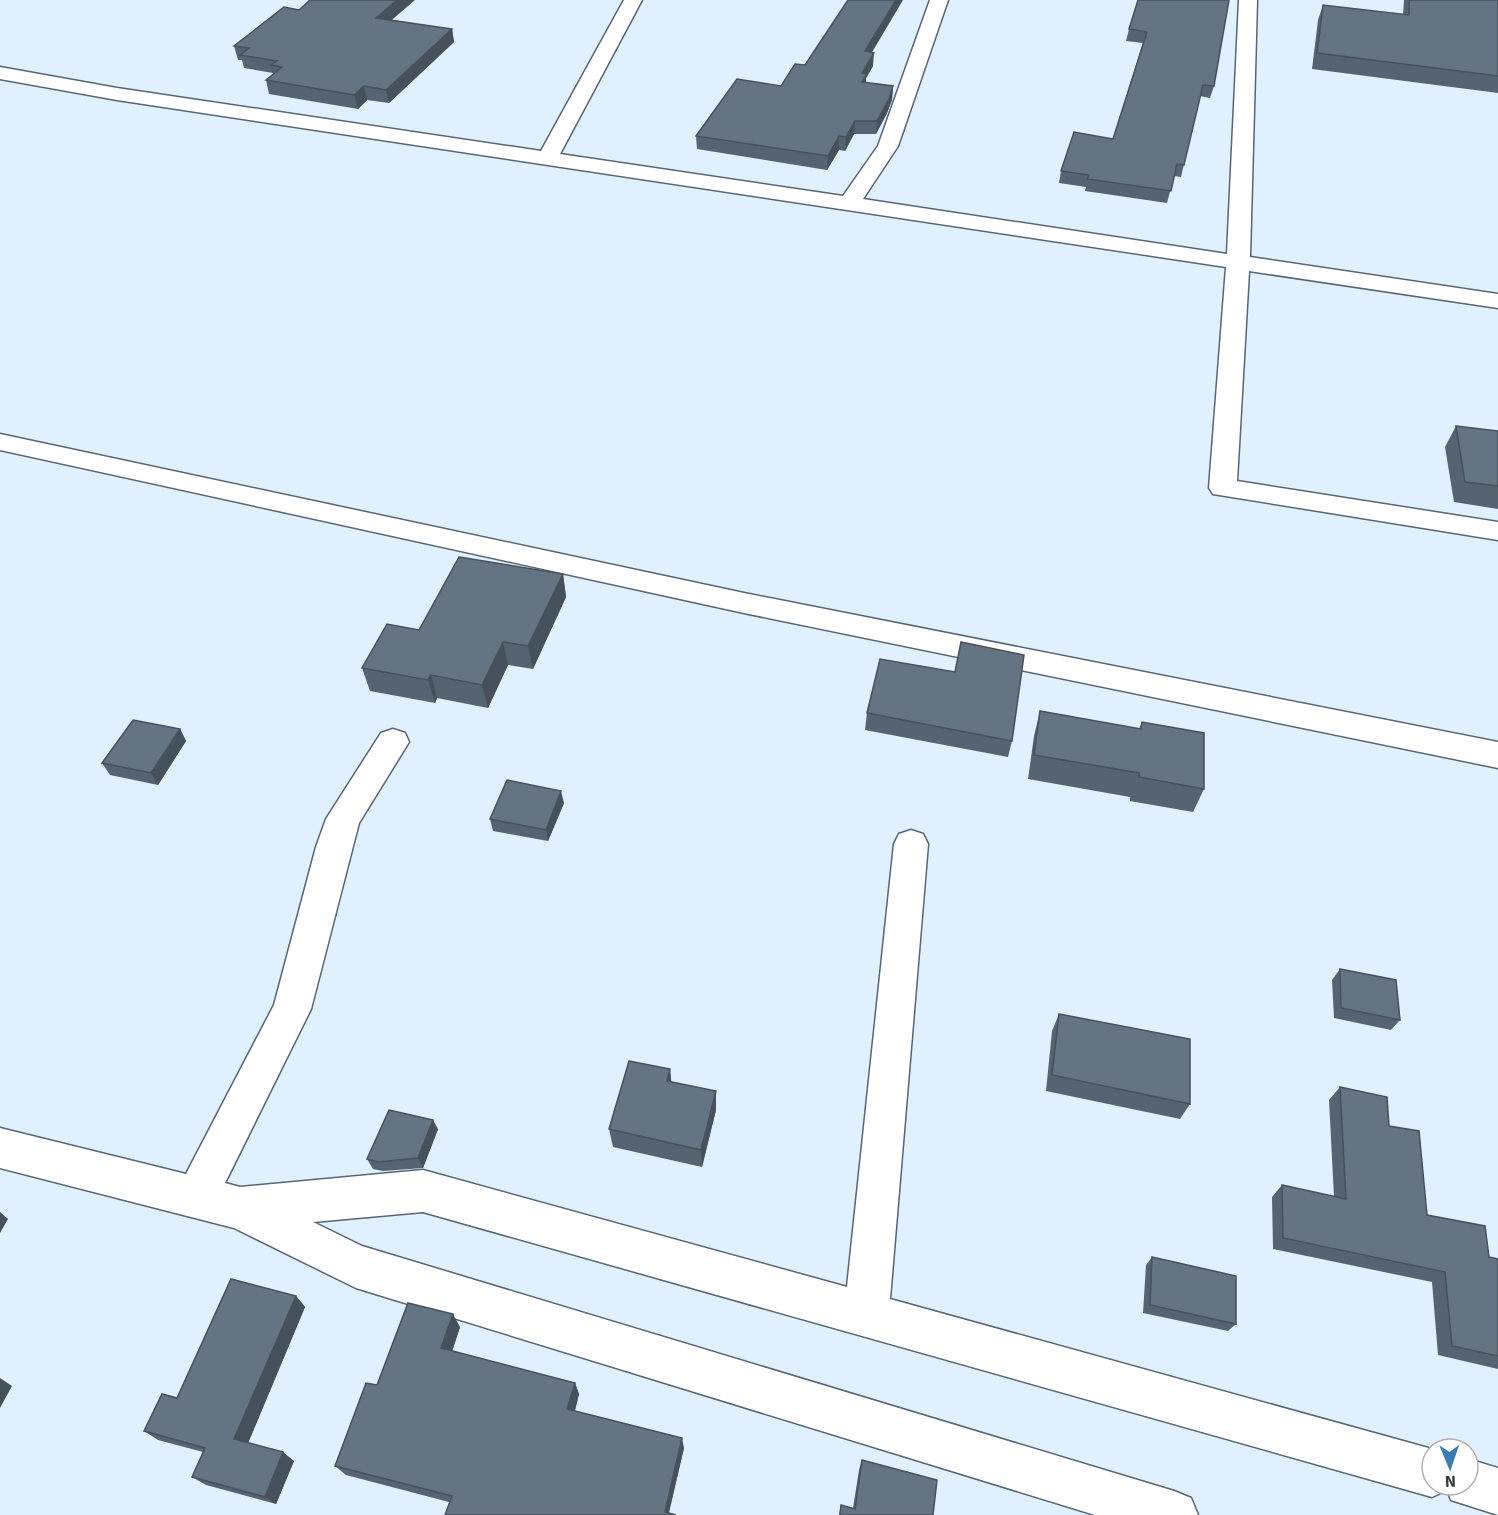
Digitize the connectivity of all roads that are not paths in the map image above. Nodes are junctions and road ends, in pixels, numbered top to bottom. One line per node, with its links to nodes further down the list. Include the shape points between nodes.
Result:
1 (633, 0): 5 (street)
2 (939, 0): 6 (street, via 888,146)
3 (1248, 0): 7 (street)
4 (0, 74): 5 (street)
5 (547, 159): 6 (street)
6 (849, 204): 7 (street)
7 (1238, 262): 8 (street); 10 (street, via 1223,488)
8 (1498, 301)
9 (0, 442): 12 (street, via 744,603)
10 (1498, 531)
11 (393, 742): 15 (street, via 343,819 292,1009)
12 (1498, 754)
13 (911, 843): 17 (street)
14 (0, 1148): 15 (street)
15 (196, 1197): 16 (street)
16 (240, 1208): 17 (street, via 423,1191); 21 (street, via 356,1266)
17 (866, 1315): 18 (street)
18 (1420, 1470)
19 (1480, 1487): 20 (street)
20 (1498, 1492)
21 (1174, 1515)

